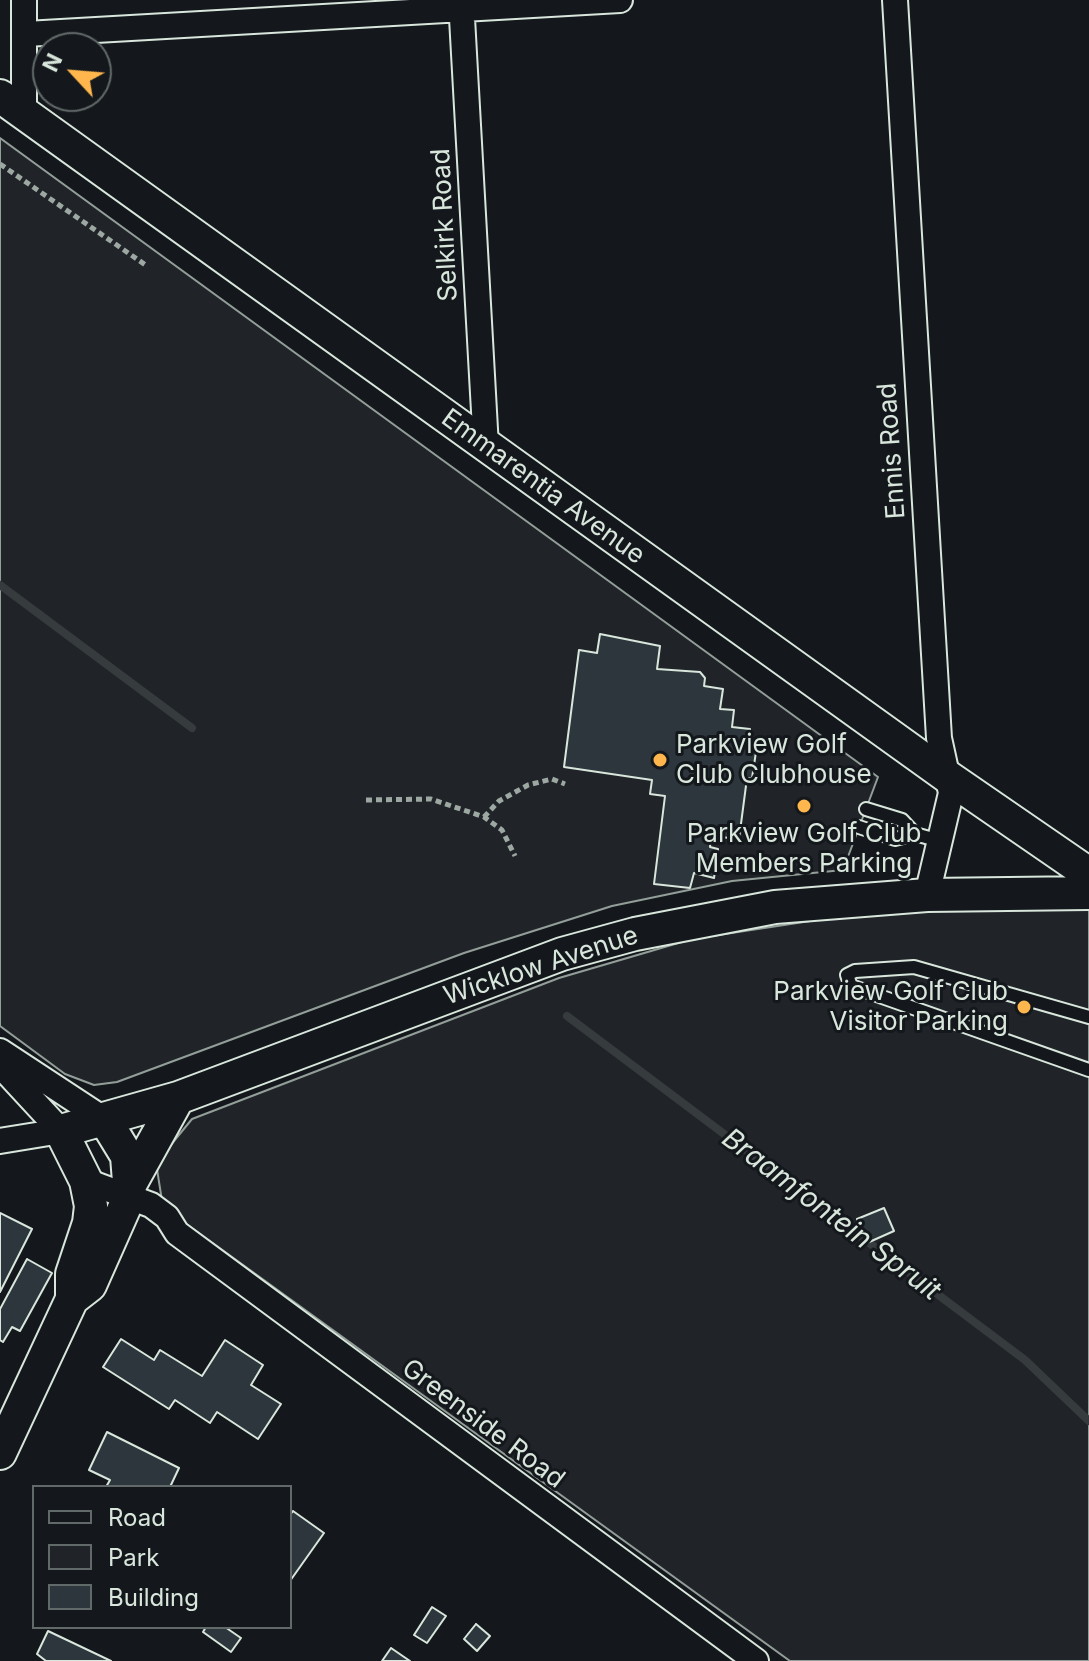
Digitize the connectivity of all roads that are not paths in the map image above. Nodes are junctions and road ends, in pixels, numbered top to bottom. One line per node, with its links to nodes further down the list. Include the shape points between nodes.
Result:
1 (24, 0): 5 (street)
2 (620, 0): 4 (street)
3 (895, 0): 8 (street, Ennis Road, via 939,738)
4 (461, 4): 5 (street); 7 (street, Selkirk Road)
5 (26, 34): 6 (street)
6 (12, 105): 7 (street, Emmarentia Avenue)
7 (486, 447): 8 (street, Emmarentia Avenue)
8 (948, 777): 12 (street, Ennis Road, via 951,793); 13 (street, Emmarentia Avenue)
9 (866, 809): 11 (lane, via 902,820)
10 (859, 827): 11 (lane, via 895,839)
11 (915, 834): 12 (lane)
12 (940, 841): 15 (street, Ennis Road)
13 (1089, 874)
14 (1089, 893): 15 (street, Wicklow Avenue)
15 (927, 895): 20 (street, Wicklow Avenue, via 775,907 635,934 562,954)
16 (1089, 1017): 19 (lane, via 914,960 847,975 851,986)
17 (0, 1051): 21 (street)
18 (0, 1065): 22 (street)
19 (1089, 1070)
20 (178, 1098): 21 (street, Wicklow Avenue); 25 (street)
21 (105, 1120): 22 (street, Wicklow Avenue); 25 (street, via 124,1145)
22 (61, 1131): 23 (street); 24 (street)
23 (0, 1141)
24 (88, 1188): 25 (street, Greenside Road); 26 (street, via 91,1215 72,1274)
25 (129, 1195): 26 (street, via 90,1285); 28 (street, Greenside Road, via 167,1217 177,1233)
26 (72, 1299): 27 (street)
27 (0, 1453)
28 (756, 1661)

